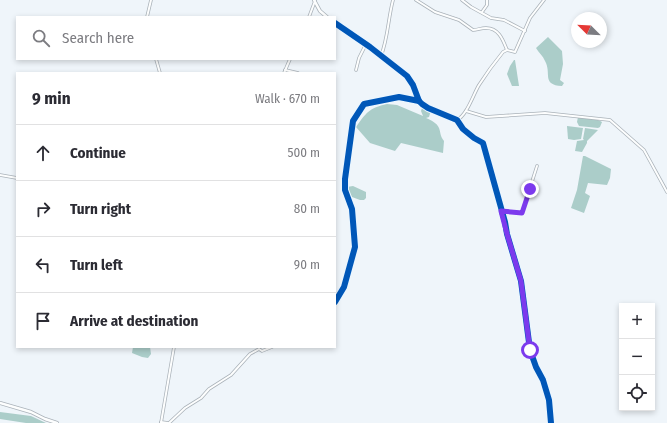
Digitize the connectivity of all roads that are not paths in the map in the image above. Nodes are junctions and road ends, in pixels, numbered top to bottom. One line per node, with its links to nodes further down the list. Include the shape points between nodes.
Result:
1 (151, 0): 9 (street)
2 (393, 0): 16 (street, via 387,38)
3 (416, 0): 15 (street, via 435,12 459,20 473,30 484,28 496,31)
4 (462, 0): 8 (street)
5 (487, 0): 8 (street, via 487,6)
6 (544, 0): 13 (street, via 532,13)
7 (314, 1): 10 (street); 11 (street)
8 (482, 12): 13 (street)
9 (147, 16)
10 (309, 16)
11 (327, 16)
12 (336, 23): 14 (street)
13 (525, 31): 15 (street, via 515,52)
14 (366, 44): 16 (street); 19 (street)
15 (507, 50): 23 (street, via 487,73)
16 (381, 56): 22 (street, via 407,76)
17 (156, 60): 20 (street)
18 (290, 60): 21 (street)
19 (356, 70)
20 (160, 72)
21 (285, 72)
22 (419, 101): 24 (street, via 428,108); 30 (street, via 399,97 364,104 352,121 345,190 352,209 354,247 344,287)
23 (466, 111): 24 (street); 28 (street, via 486,117 545,113 610,120 644,150)
24 (457, 120): 29 (street, via 463,129 483,143)
25 (537, 166): 29 (street, via 522,213)
26 (0, 175): 27 (street)
27 (16, 178)
28 (667, 192)
29 (501, 211): 37 (street, via 521,281 530,350 548,400)
30 (336, 300)
31 (174, 348): 35 (street)
32 (270, 348): 36 (street, via 262,351 259,349 250,354 231,375 209,389)
33 (0, 403): 34 (street)
34 (57, 423)
35 (161, 423): 36 (street)
36 (169, 423)
37 (551, 423)

